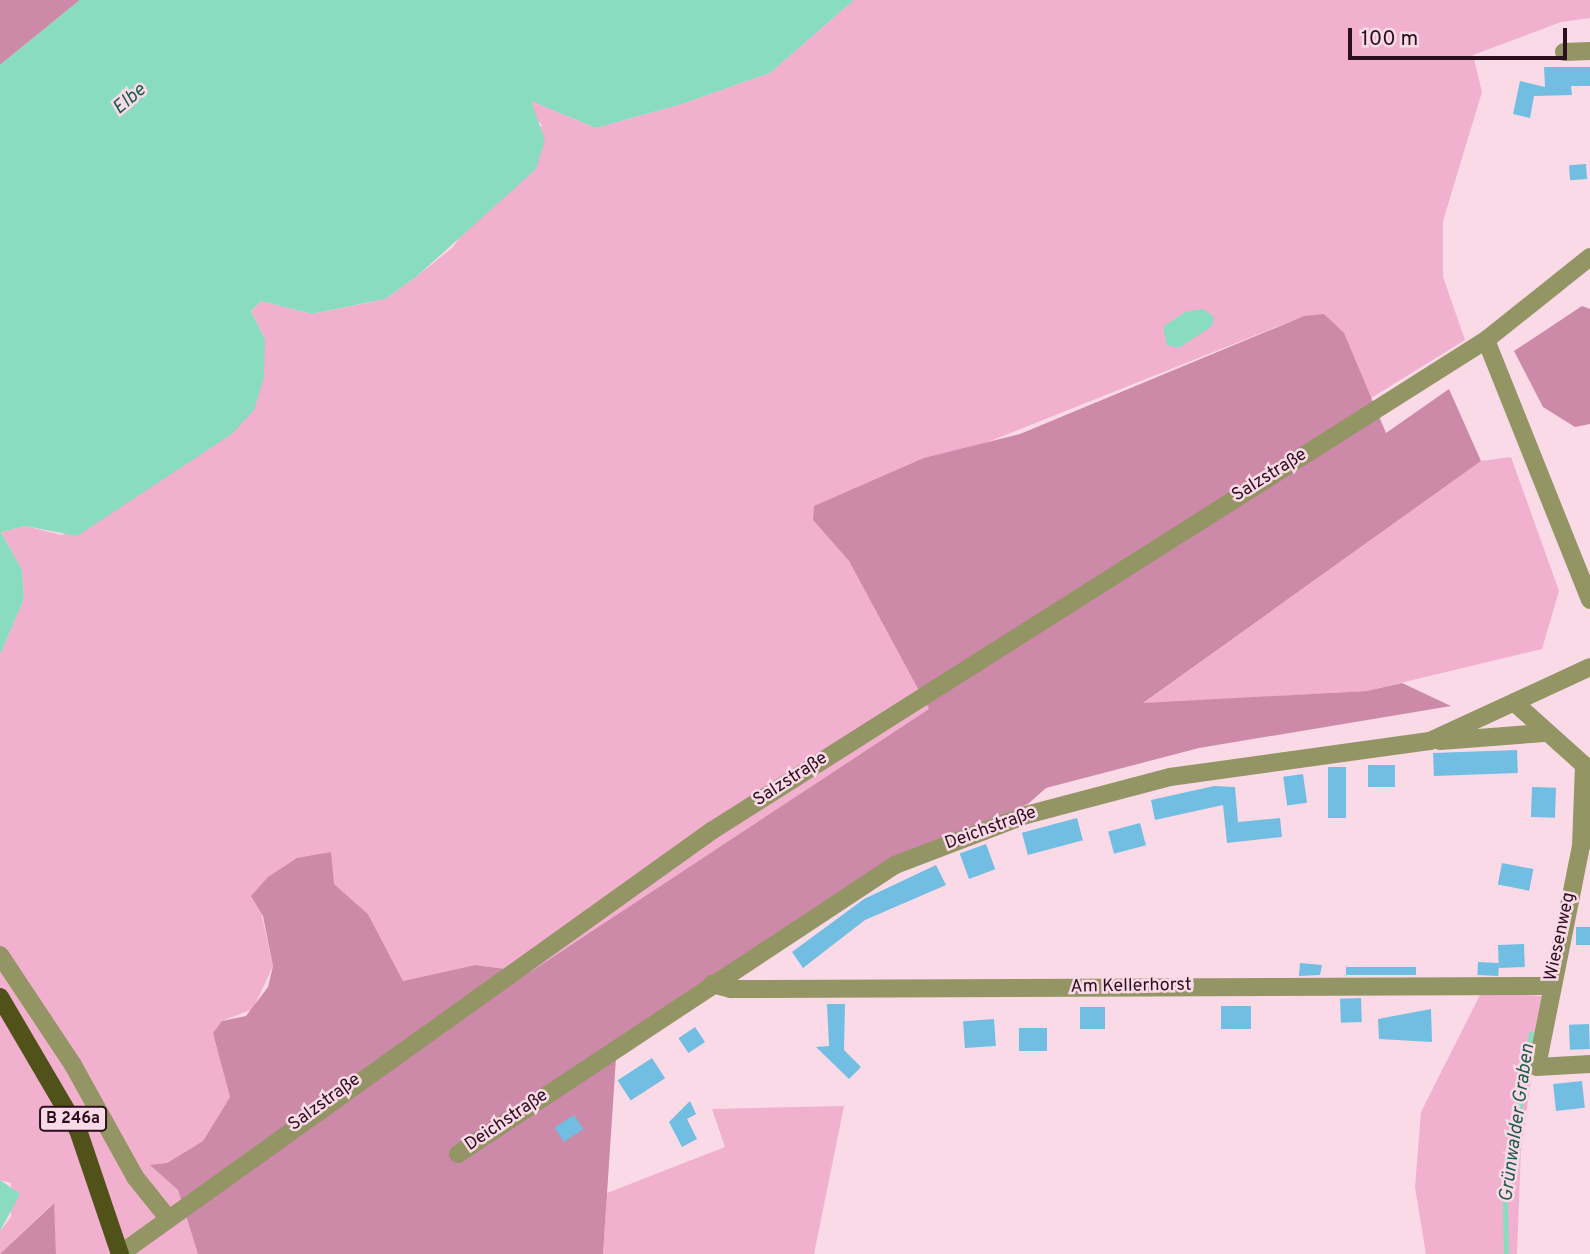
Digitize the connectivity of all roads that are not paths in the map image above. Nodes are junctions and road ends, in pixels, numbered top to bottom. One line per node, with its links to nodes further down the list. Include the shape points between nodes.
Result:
1 (1590, 51): 2 (street)
2 (1564, 52)
3 (1590, 257): 4 (street, Salzstraße)
4 (1486, 340): 5 (street); 17 (street, Salzstraße, via 713,830)
5 (1590, 600)
6 (1590, 667): 7 (street, Deichstraße)
7 (1516, 704): 8 (street, Wiesenweg); 9 (street, Deichstraße)
8 (1544, 733): 9 (street); 10 (street, Wiesenweg, via 1576,752 1587,777)
9 (1430, 741): 12 (street, Deichstraße, via 1170,777 1026,816 856,885)
10 (1581, 887): 13 (street, Wiesenweg)
11 (0, 955): 17 (street, via 73,1065 135,1177)
12 (712, 984): 13 (street, Am Kellerhorst); 16 (street, Deichstraße)
13 (1550, 986): 15 (street, Wiesenweg, via 1537,1067)
14 (0, 997): 18 (main road, B 246a, bridge, via 78,1130)
15 (1590, 1064)
16 (458, 1154)
17 (168, 1218): 18 (street, Salzstraße)
18 (120, 1254)

